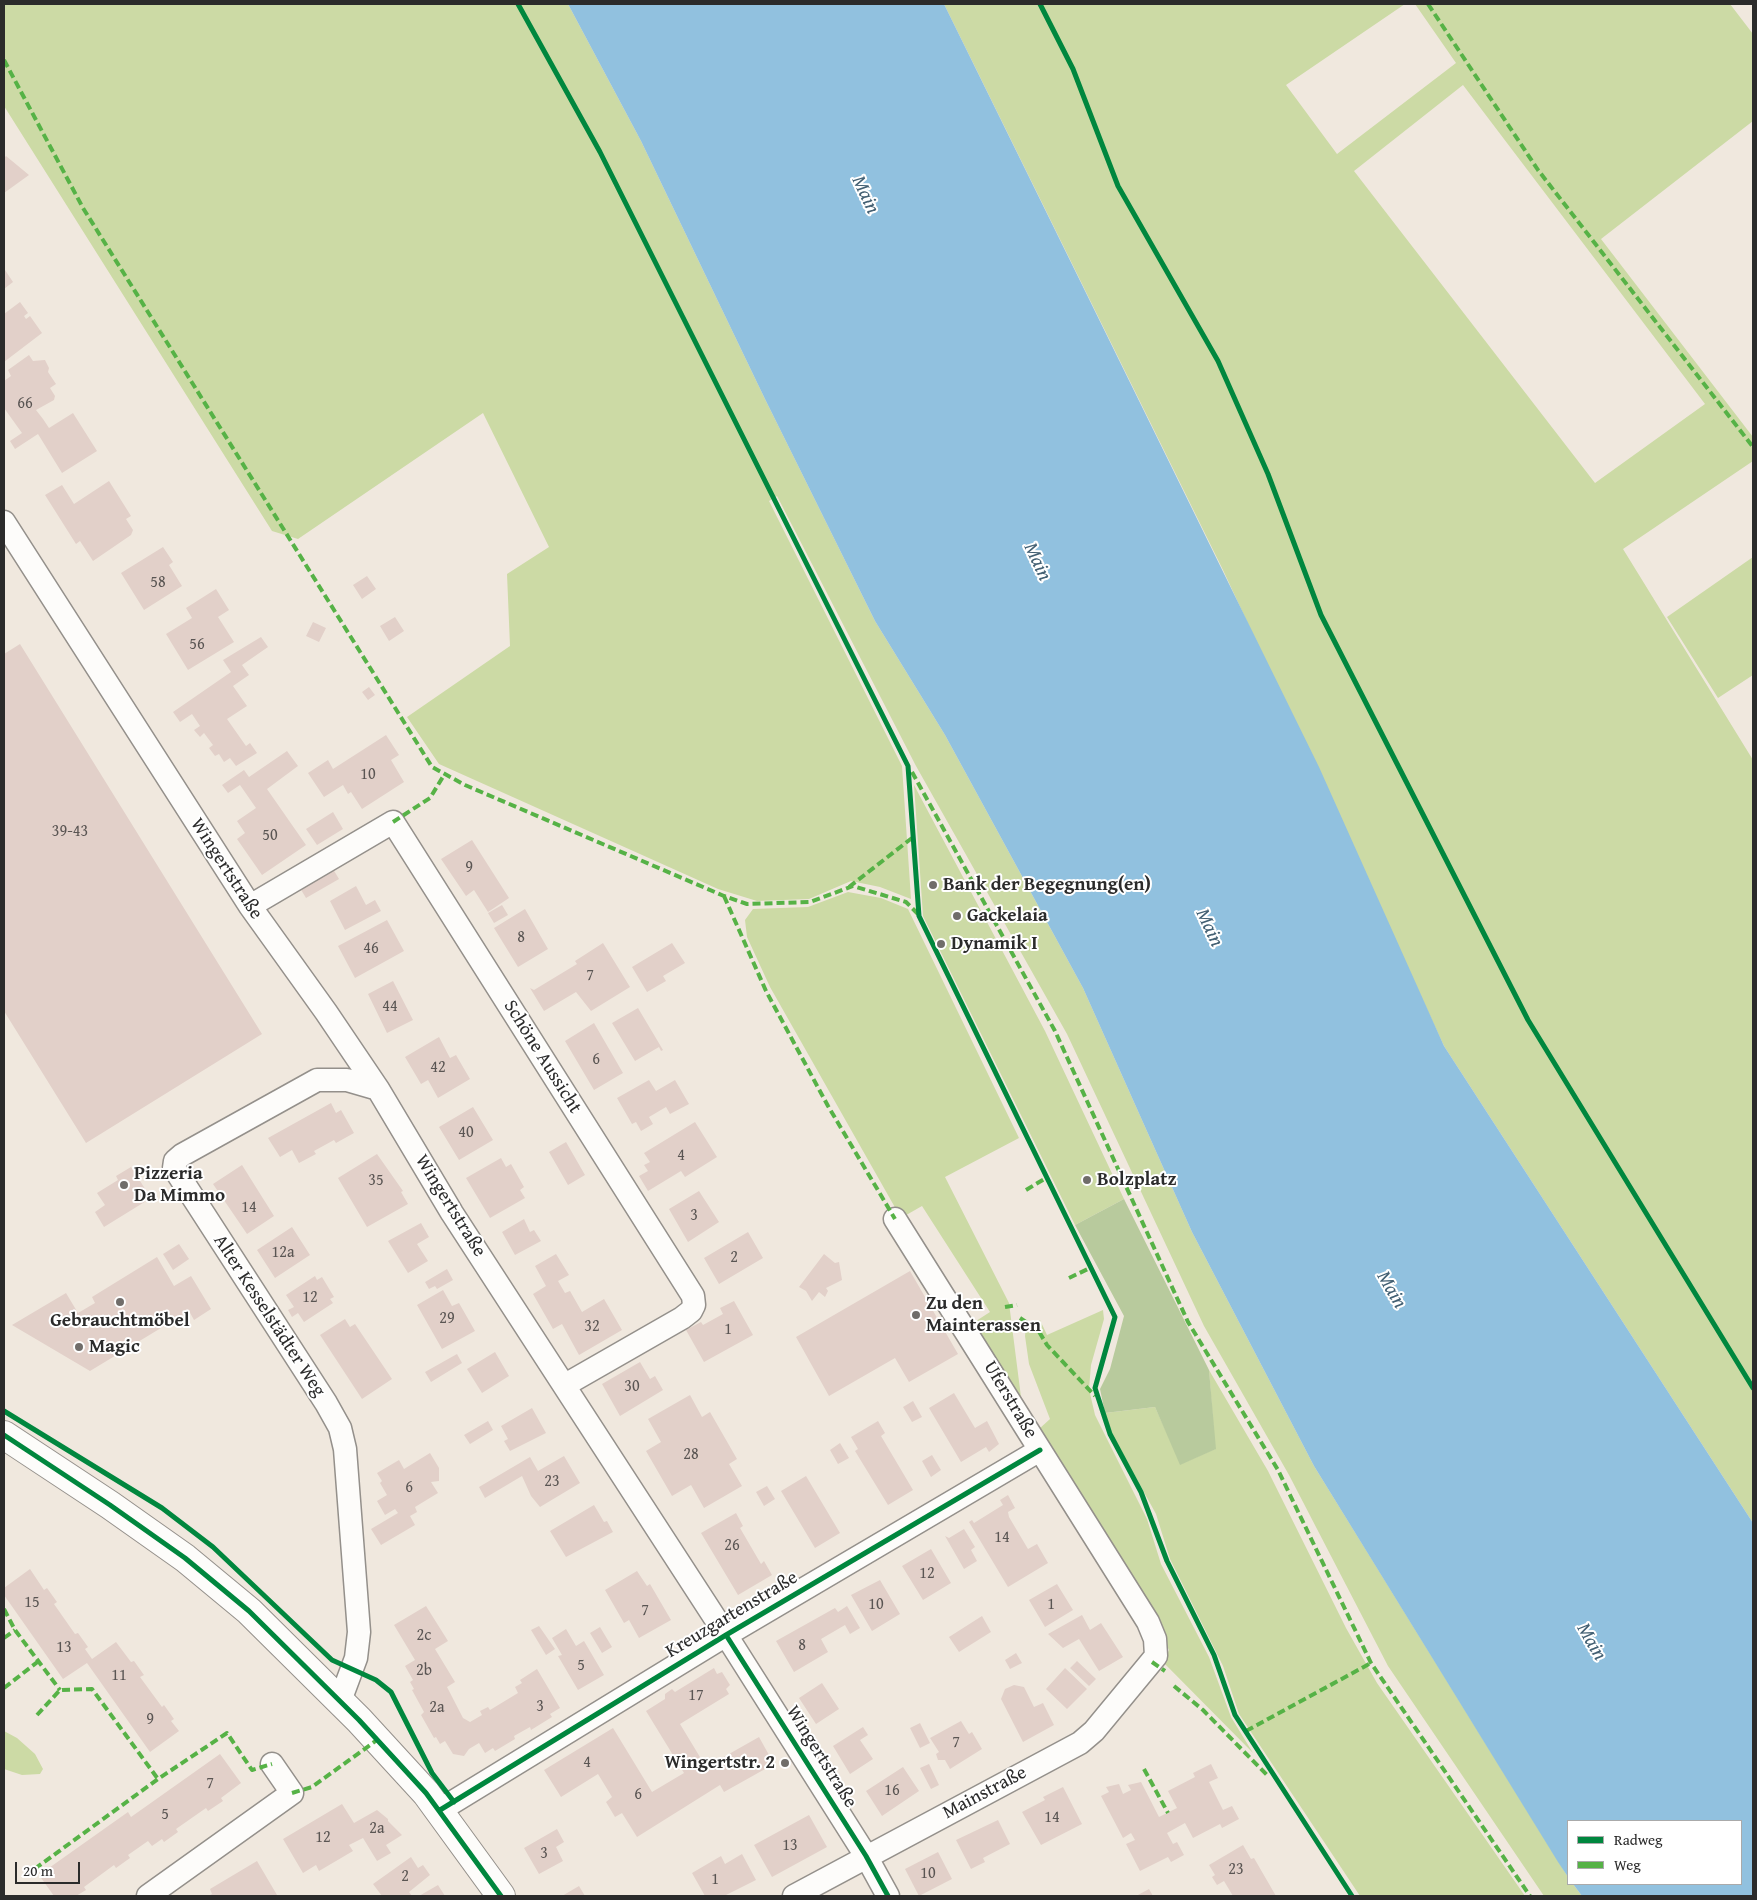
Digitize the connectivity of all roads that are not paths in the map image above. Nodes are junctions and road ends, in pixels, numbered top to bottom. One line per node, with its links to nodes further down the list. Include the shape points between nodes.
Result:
1 (4, 522): 2 (street, Wingertstraße)
2 (250, 906): 3 (street, Wingertstraße); 5 (street, Schöne Aussicht, via 393,822 693,1296 691,1311 682,1318)
3 (378, 1090): 5 (street, Wingertstraße, via 452,1213); 10 (street, Alter Kesselstädter Weg, via 348,1080 317,1080 182,1155 175,1161 174,1168 340,1428 345,1449 359,1632 356,1658)
4 (895, 1219): 7 (street, Uferstraße)
5 (565, 1385): 8 (street, Wingertstraße)
6 (4, 1435): 10 (main road, via 185,1558 248,1611)
7 (1040, 1450): 8 (street, Kreuzgartenstraße); 9 (street, Uferstraße, via 1148,1622 1157,1650)
8 (726, 1636): 12 (street, Kreuzgartenstraße); 13 (street, Wingertstraße)
9 (1152, 1662): 13 (street, Mainstraße, via 1080,1743)
10 (340, 1701): 12 (main road)
11 (272, 1764): 14 (street, via 292,1793)
12 (440, 1810): 15 (main road)
13 (866, 1856): 16 (street, Mainstraße); 17 (street, Wingertstraße)
14 (148, 1896)
15 (501, 1896)
16 (794, 1896)
17 (888, 1896)

